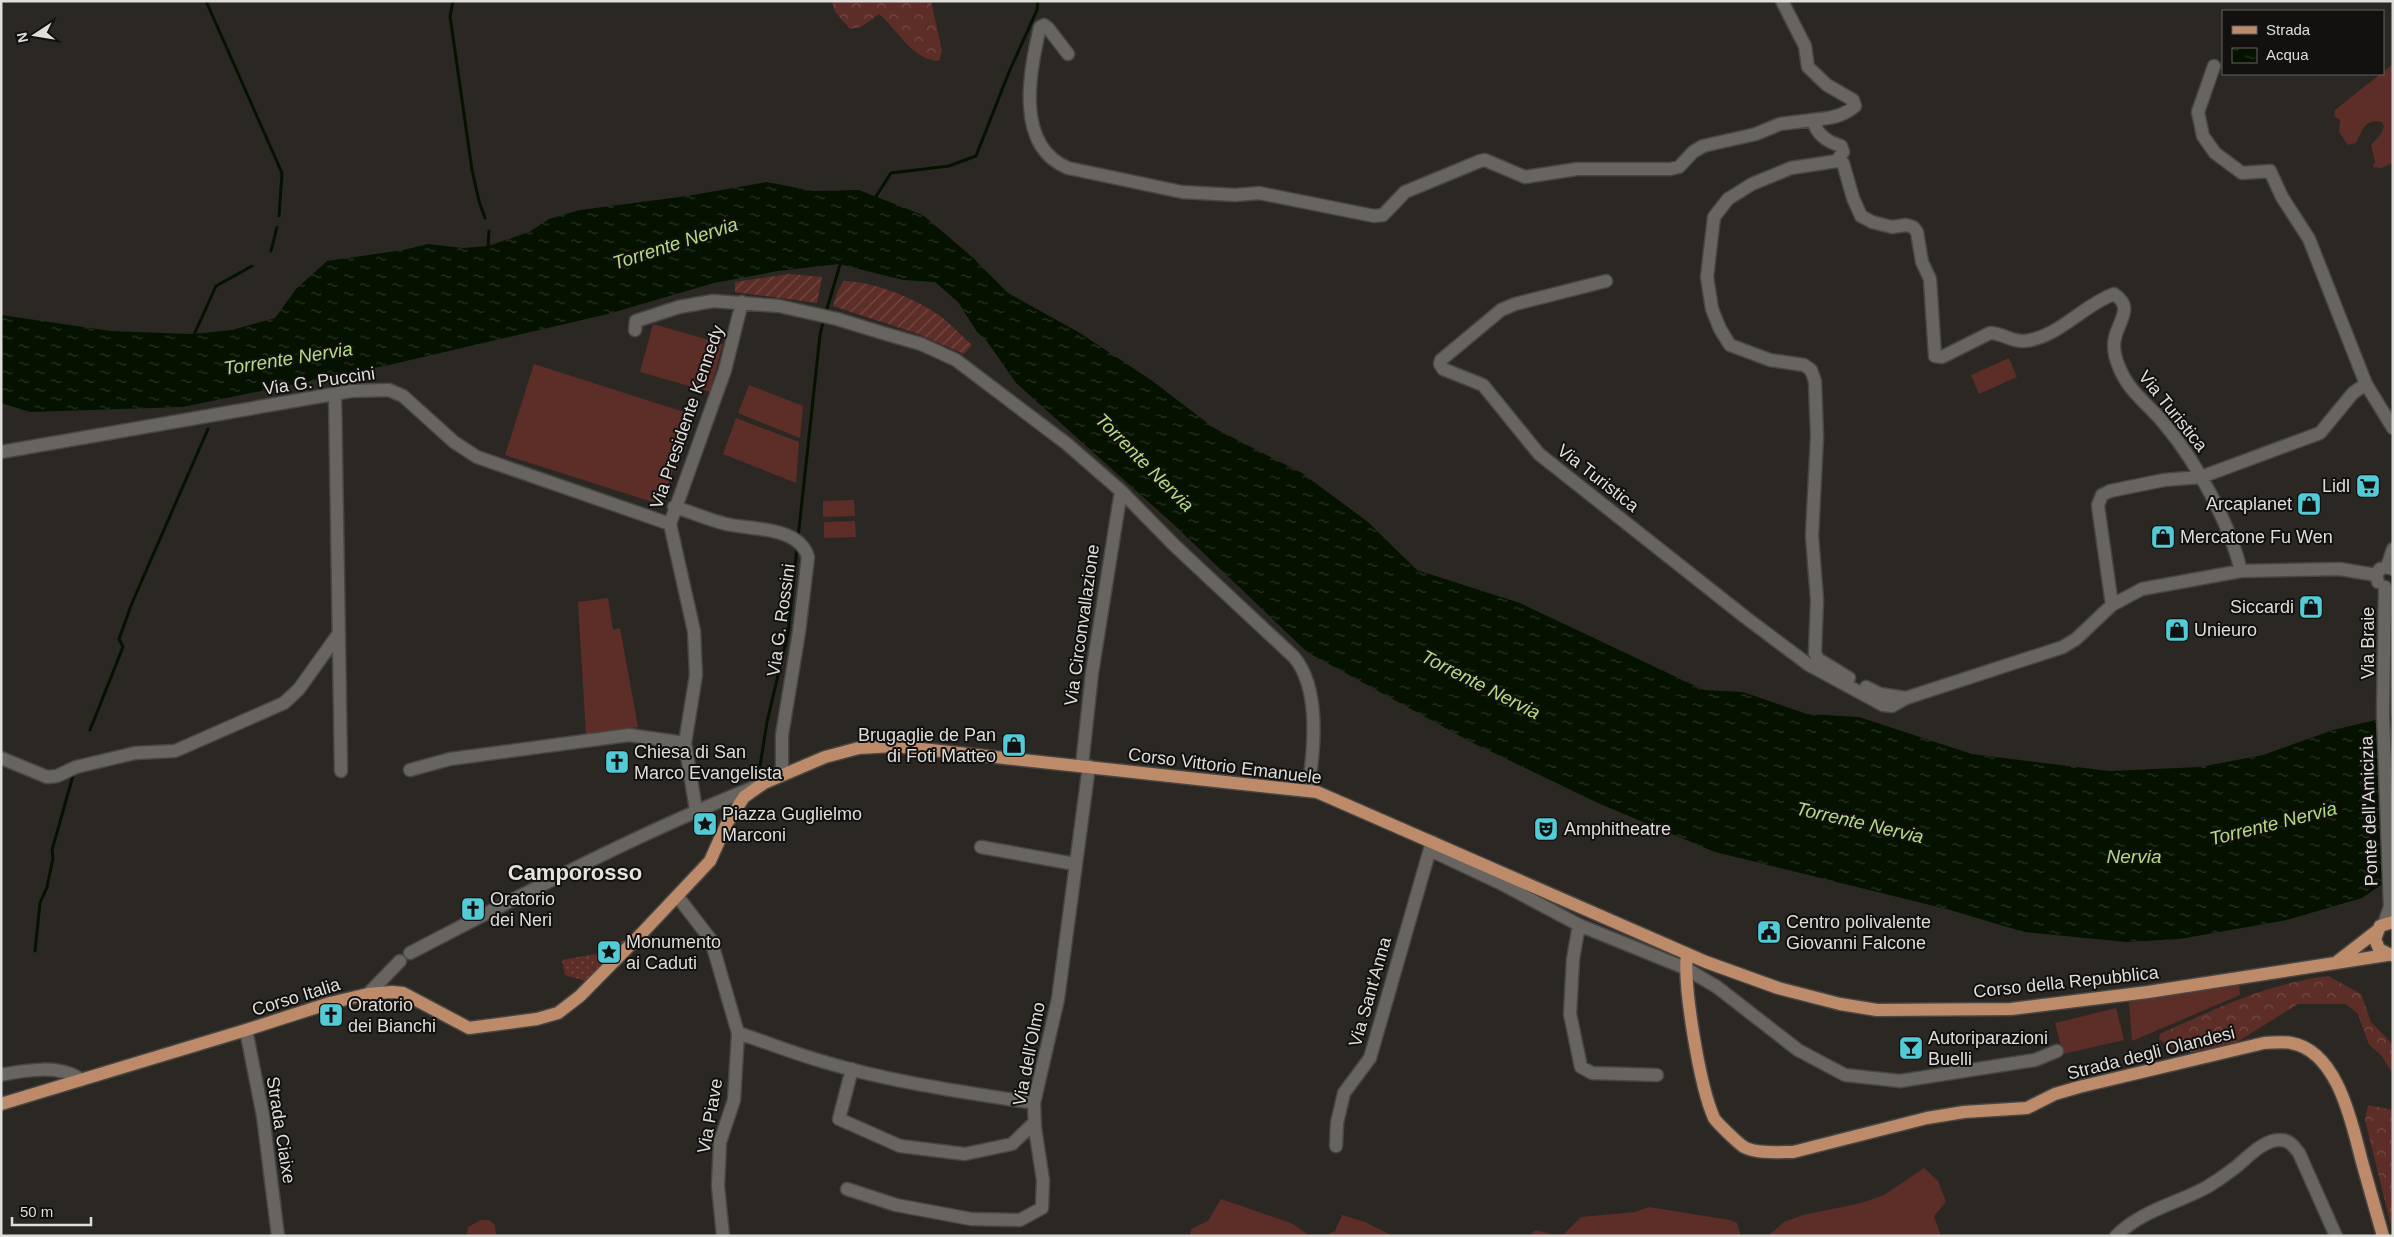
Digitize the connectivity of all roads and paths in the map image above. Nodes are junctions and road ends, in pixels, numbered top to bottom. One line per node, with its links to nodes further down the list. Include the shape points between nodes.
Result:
1 (1782, 1): 4 (street, via 1805,46 1808,67 1827,85 1853,100 1856,106 1834,118)
2 (1068, 54): 4 (street, via 1048,28 1040,27 1030,115 1040,145 1057,164 1182,192 1259,193 1374,216 1383,215 1405,192 1480,161 1485,160 1525,177 1577,169 1670,169 1679,167 1692,152 1703,146 1756,134 1780,124)
3 (2214, 66): 10 (street, via 2198,112 2202,136 2215,153 2242,173 2270,171 2282,197 2309,239)
4 (1820, 119): 25 (street, Via Turistica, via 1815,126 1818,133 1841,146 1843,152 1838,161 1791,168 1752,184 1728,199 1714,217 1707,276 1712,309 1730,345 1770,360 1804,365 1811,370 1815,381 1817,437 1812,536 1817,600 1815,653 1818,659 1880,694)
5 (1843, 163): 15 (street, Via Turistica, via 1861,216 1892,227 1913,226 1917,232 1922,262 1930,279 1935,356 1942,357 1990,333 2012,340 2035,339 2114,294 2125,305 2114,344 2123,378 2181,444)
6 (1606, 281): 25 (street, Via Turistica, via 1501,310 1440,364 1443,369 1482,385 1538,454 1809,664 1883,704 1892,706)
7 (742, 302): 8 (street, via 713,301 679,307 636,321); 16 (street, via 779,306 837,319 921,344 956,360 1067,444); 17 (street, Via Presidente Kennedy, via 725,370)
8 (635, 330)
9 (403, 383): 11 (street)
10 (2366, 384): 13 (street); 15 (street, via 2353,393 2320,433)
11 (389, 390): 12 (street, Via G. Puccini); 18 (street, Via G. Puccini, via 403,396 454,442 477,457)
12 (335, 394): 14 (street, Via G. Puccini); 24 (street)
13 (2393, 428)
14 (1, 452)
15 (2201, 477): 21 (street, Via Turistica, via 2229,536); 23 (street, via 2164,480 2102,495 2098,505)
16 (1120, 491): 29 (street, Via Circonvallazione, via 1092,673); 34 (street, via 1302,666 1312,710)
17 (674, 508): 18 (street, Via Presidente Kennedy); 32 (street, Via G. Rossini, via 726,524 768,530 792,538 805,549 808,557 799,632 782,735)
18 (670, 524): 27 (street, Via Presidente Kennedy, via 694,631 696,675)
19 (2393, 549): 20 (street)
20 (2385, 570): 21 (street, Via Turistica); 22 (street, via 2379,584)
21 (2241, 571): 23 (street, Via Turistica, via 2142,589)
22 (2389, 586): 26 (street, Via Braie)
23 (2112, 605): 25 (street, Via Turistica, via 2063,647)
24 (338, 632): 28 (street, via 299,689 284,703 175,751 135,753 76,767 47,778); 31 (street)
25 (1906, 698)
26 (2386, 714): 37 (street, Ponte dell'Amicizia); 45 (street, Ponte dell'Amicizia, via 2390,907)
27 (685, 743): 30 (street, via 629,735 450,759); 36 (street, Via Presidente Kennedy)
28 (1, 758)
29 (1086, 766): 32 (main road, Corso Vittorio Emanuele, via 877,746 833,754); 34 (main road, Corso Vittorio Emanuele); 40 (street, Via dell'Olmo)
30 (410, 770)
31 (341, 771)
32 (782, 774): 33 (main road, Corso Vittorio Emanuele)
33 (764, 783): 35 (main road, Corso Italia)
34 (1308, 791): 38 (main road, Corso Vittorio Emanuele, via 1317,792)
35 (741, 795): 36 (street); 43 (main road, Corso Italia, via 710,861)
36 (696, 810): 46 (street)
37 (2393, 834)
38 (1431, 846): 41 (main road, Corso Vittorio Emanuele); 42 (street); 63 (street, Via Sant'Anna, via 1370,1058 1344,1093)
39 (981, 847): 40 (street)
40 (1075, 864): 60 (street, Via dell'Olmo, via 1058,999)
41 (1508, 876): 42 (street); 47 (main road, Corso Vittorio Emanuele)
42 (1493, 880): 44 (street)
43 (678, 896): 52 (main road, Corso Italia, via 580,996 558,1013 469,1028 403,994); 54 (street, Via Piave, via 711,940)
44 (1579, 925): 51 (street); 58 (street, via 1573,958 1570,1014 1581,1067 1592,1073)
45 (2385, 925): 48 (main road, via 2376,944); 50 (main road, Corso della Repubblica)
46 (410, 953)
47 (1687, 954): 50 (main road, Corso della Repubblica, via 1778,988 1840,1004 1877,1010 1916,1011 2011,1009 2148,992); 51 (main road, Strada degli Olandesi)
48 (2390, 955): 50 (main road, Corso della Repubblica)
49 (400, 961): 52 (street)
50 (2336, 962)
51 (1685, 968): 55 (street, via 1717,987 1798,1050 1845,1075 1900,1081 2035,1060); 69 (main road, Strada degli Olandesi, via 1702,1078 1715,1119 1744,1147 1771,1152 1793,1152 1927,1118 2027,1108 2079,1087 2264,1043 2291,1043 2305,1048 2321,1061 2346,1103)
52 (368, 994): 53 (main road, Corso Italia)
53 (246, 1030): 59 (main road, Corso Italia); 65 (street, Strada Ciaixe, via 263,1116)
54 (738, 1033): 56 (street); 66 (street, Via Piave, via 734,1100 720,1142 718,1186)
55 (2057, 1051)
56 (852, 1069): 60 (street, via 920,1085); 62 (street, via 839,1119 900,1146 965,1154 1012,1144)
57 (1, 1075): 59 (street, via 63,1071)
58 (1657, 1075)
59 (81, 1080): 61 (main road, Corso Italia)
60 (1034, 1103): 62 (street, Via dell'Olmo)
61 (1, 1104)
62 (1035, 1122): 64 (street, Via dell'Olmo, via 1043,1180 1042,1208 1020,1220 971,1219 896,1205)
63 (1336, 1146)
64 (847, 1189)
65 (278, 1236)
66 (723, 1236)
67 (2116, 1236): 68 (street, via 2128,1224 2150,1211 2208,1187 2268,1143 2281,1140 2290,1142 2299,1153)
68 (2336, 1236)
69 (2384, 1236)

